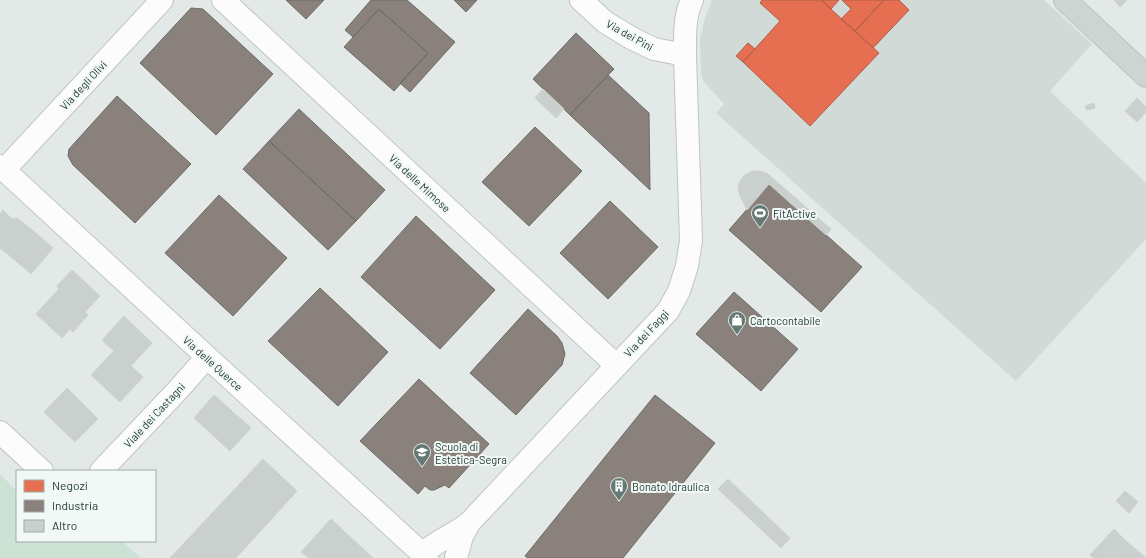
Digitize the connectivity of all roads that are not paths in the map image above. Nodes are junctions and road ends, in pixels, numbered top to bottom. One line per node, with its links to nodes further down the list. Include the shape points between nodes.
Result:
1 (162, 0): 8 (street, Via degli Olivi)
2 (223, 0): 10 (street, Via delle Mimose)
3 (582, 0): 6 (street, Via dei Pini, via 605,22 633,39 654,49)
4 (692, 0): 6 (street, Via dei Faggi, via 686,27)
5 (1065, 0): 7 (main road)
6 (685, 55): 10 (street, Via dei Faggi, via 691,241 687,266 680,291 668,311)
7 (1146, 76)
8 (2, 168): 9 (street, Via delle Querce)
9 (207, 357): 13 (street, Viale dei Castagni); 15 (street, Via delle Querce)
10 (616, 365): 14 (street, Via dei Faggi)
11 (0, 432): 12 (street)
12 (41, 470)
13 (102, 470)
14 (475, 516): 15 (street, Via dei Faggi, via 457,532 431,547); 16 (street, Via dei Faggi, via 465,531)
15 (425, 556)
16 (456, 558)

